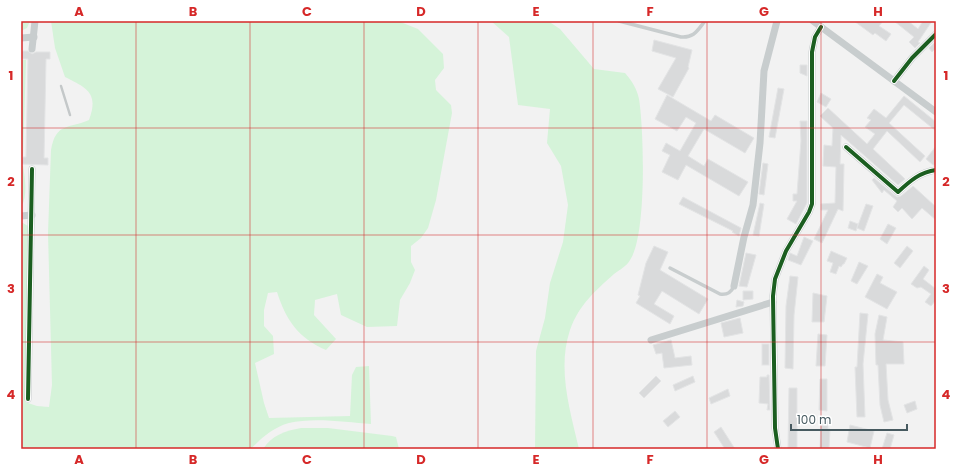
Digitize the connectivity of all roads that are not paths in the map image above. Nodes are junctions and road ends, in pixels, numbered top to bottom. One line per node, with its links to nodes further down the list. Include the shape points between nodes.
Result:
1 (35, 21): 8 (street)
2 (619, 21): 3 (lane, via 689,38)
3 (704, 21)
4 (777, 21): 19 (street, via 764,70 753,205)
5 (813, 21): 6 (street)
6 (821, 27): 11 (street); 20 (street, via 815,37 812,52 812,204 779,267)
7 (936, 34): 11 (street)
8 (34, 37): 9 (street); 10 (street)
9 (21, 38)
10 (32, 49)
11 (894, 81): 12 (street)
12 (936, 112)
13 (846, 148): 15 (street, via 898,192 914,178)
14 (32, 169): 17 (street)
15 (936, 170)
16 (21, 216): 17 (street)
17 (32, 216): 22 (street)
18 (670, 268): 19 (lane, via 720,294 732,292)
19 (734, 286)
20 (773, 302): 21 (street); 23 (street, via 775,440)
21 (651, 340)
22 (28, 399)
23 (778, 449)

